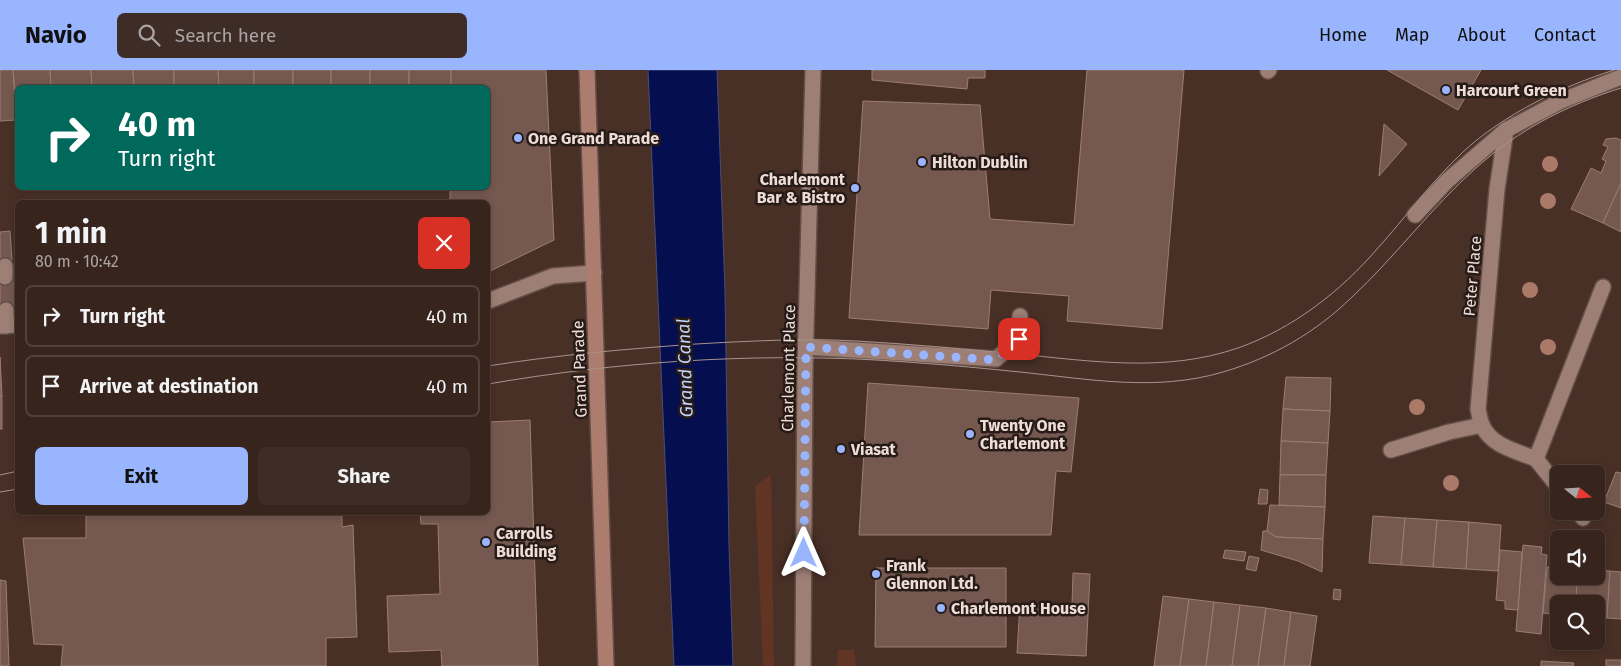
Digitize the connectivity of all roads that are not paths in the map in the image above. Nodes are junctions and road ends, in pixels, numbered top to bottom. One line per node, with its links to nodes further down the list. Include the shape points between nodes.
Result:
1 (587, 70): 6 (main road, Grand Parade)
2 (813, 70): 10 (street, Charlemont Place)
3 (1621, 77): 4 (street, via 1570,96)
4 (1506, 130): 5 (street, via 1447,181); 11 (street, Peter Place, via 1497,189 1478,409)
5 (1415, 215)
6 (594, 273): 8 (street, via 554,276); 15 (main road, Grand Parade)
7 (1604, 286): 13 (street)
8 (490, 300)
9 (1020, 316): 10 (street, via 1019,339 996,360)
10 (806, 347): 16 (street, Charlemont Place)
11 (1482, 425): 12 (street); 13 (street, via 1503,447)
12 (1391, 450)
13 (1536, 458): 14 (street)
14 (1550, 476)
15 (606, 666)
16 (803, 666)

